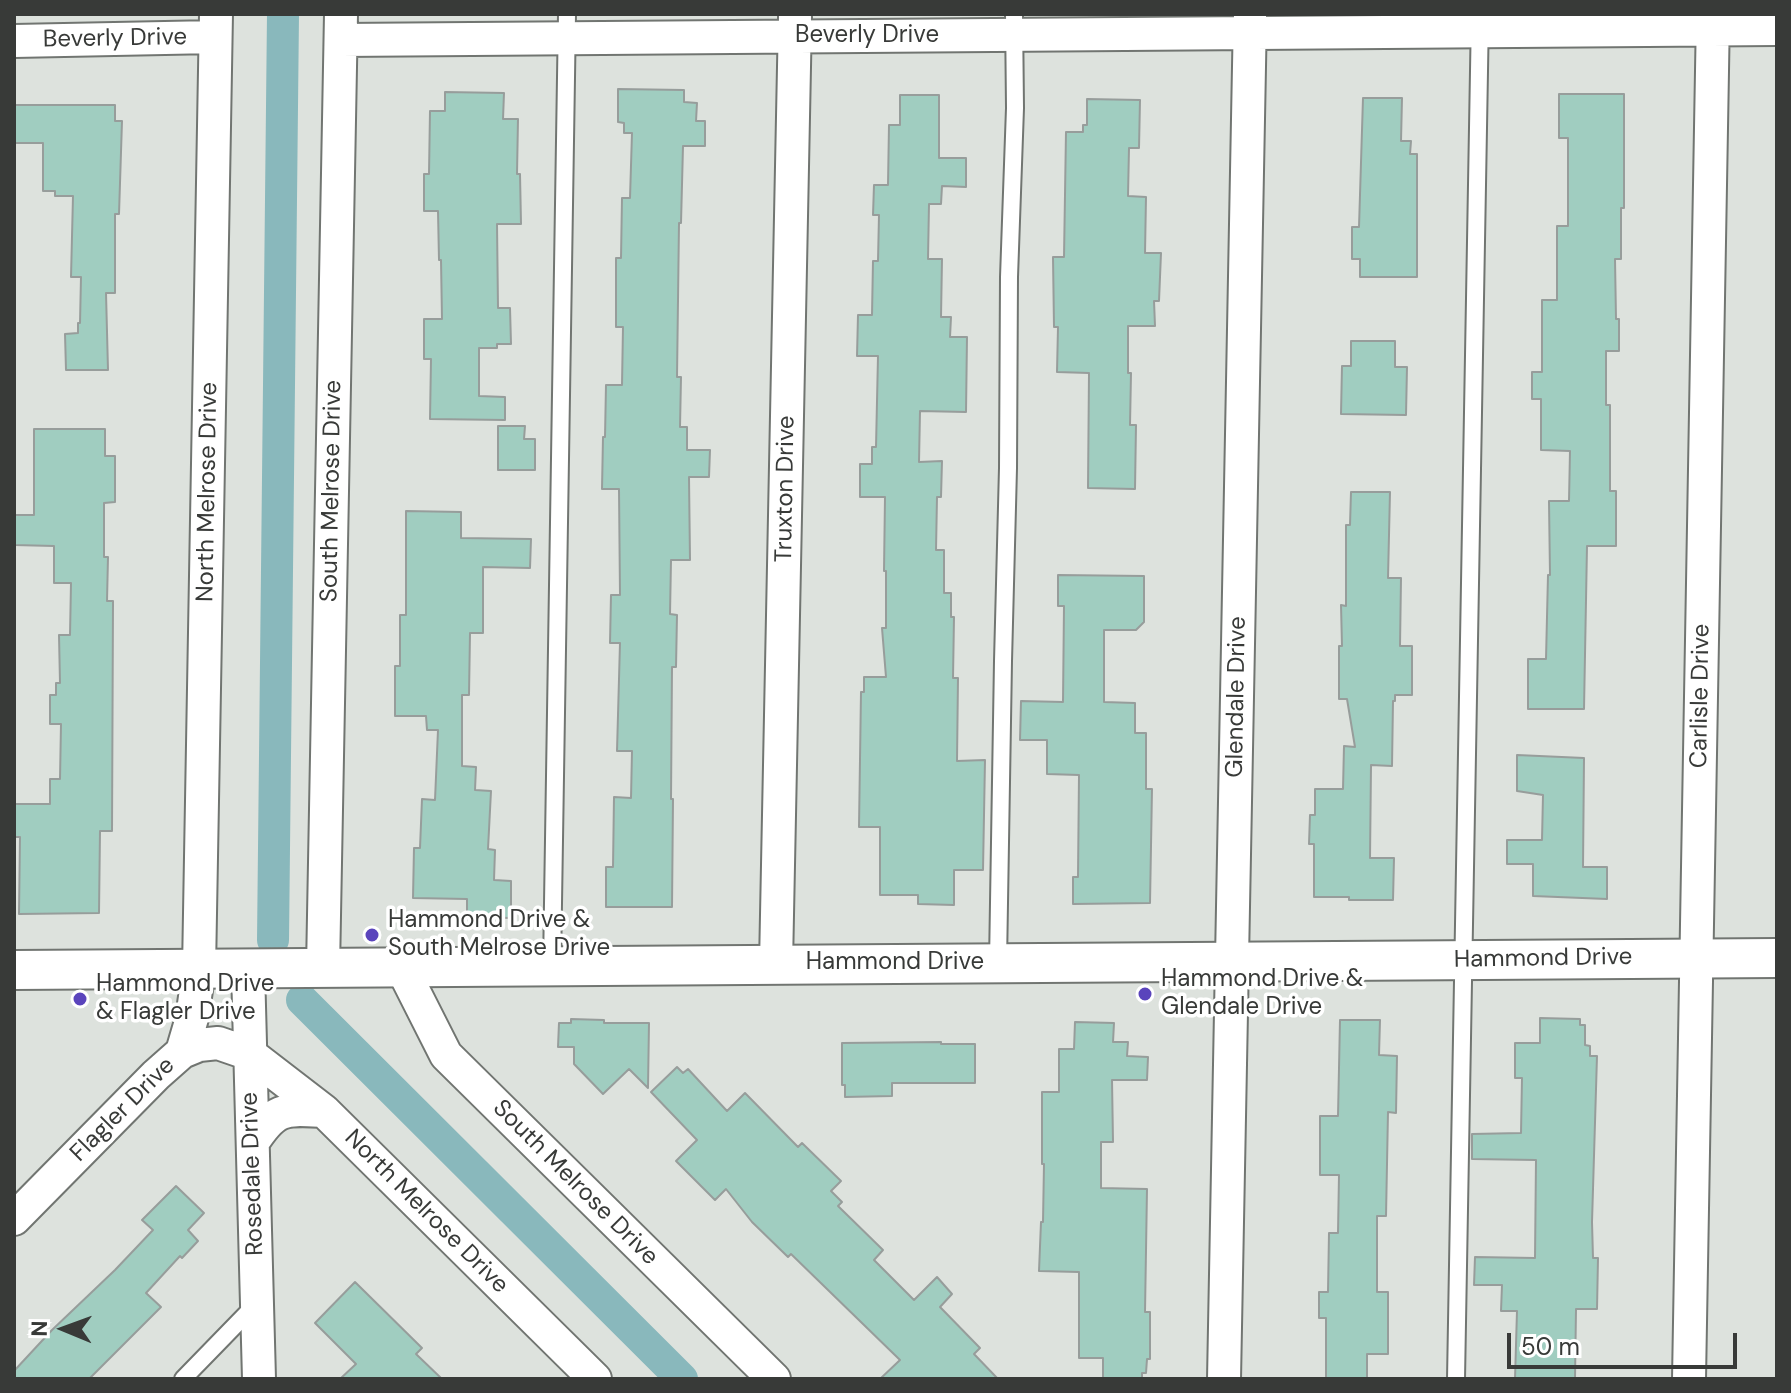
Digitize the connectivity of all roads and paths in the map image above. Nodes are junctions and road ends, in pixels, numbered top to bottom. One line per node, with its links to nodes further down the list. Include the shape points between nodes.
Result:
1 (1713, 22): 3 (street, Beverly Drive); 9 (street, Beverly Drive); 11 (street, Carlisle Drive)
2 (1250, 23): 3 (street, Beverly Drive); 4 (street, Beverly Drive); 14 (street, Glendale Drive)
3 (1480, 23): 13 (lane)
4 (1014, 24): 5 (street, Beverly Drive); 15 (lane)
5 (795, 25): 7 (street, Beverly Drive); 16 (street, Truxton Drive)
6 (216, 26): 10 (street, Beverly Drive); 20 (street, North Melrose Drive)
7 (567, 26): 8 (street, Beverly Drive); 17 (lane)
8 (341, 27): 18 (street, South Melrose Drive)
9 (1777, 29)
10 (14, 41)
11 (1696, 958): 12 (street, Hammond Drive); 13 (street, Hammond Drive); 35 (street, Carlisle Drive)
12 (1777, 958)
13 (1462, 960): 14 (street, Hammond Drive); 34 (lane)
14 (1232, 961): 15 (street, Hammond Drive); 33 (street, Glendale Drive)
15 (998, 963): 16 (street, Hammond Drive)
16 (776, 964): 17 (street, Hammond Drive)
17 (552, 966): 19 (street, Hammond Drive)
18 (323, 968): 19 (street, Hammond Drive); 21 (street, Hammond Drive)
19 (402, 968): 32 (street, South Melrose Drive, via 446,1055)
20 (199, 969): 21 (street, Hammond Drive); 22 (street, Hammond Drive); 23 (street, North Melrose Drive)
21 (248, 969): 24 (street, Rosedale Drive)
22 (14, 970)
23 (182, 1052): 24 (street, Flagler Drive, via 218,1043); 27 (street, Flagler Drive)
24 (250, 1054): 25 (street, North Melrose Drive); 26 (street, Rosedale Drive)
25 (324, 1111): 26 (street, via 278,1113); 31 (street, North Melrose Drive)
26 (253, 1142): 28 (street, Rosedale Drive)
27 (14, 1219)
28 (257, 1303): 29 (street, Rosedale Drive); 30 (lane)
29 (261, 1377)
30 (183, 1379)
31 (595, 1379)
32 (774, 1379)
33 (1224, 1379)
34 (1456, 1379)
35 (1689, 1379)

